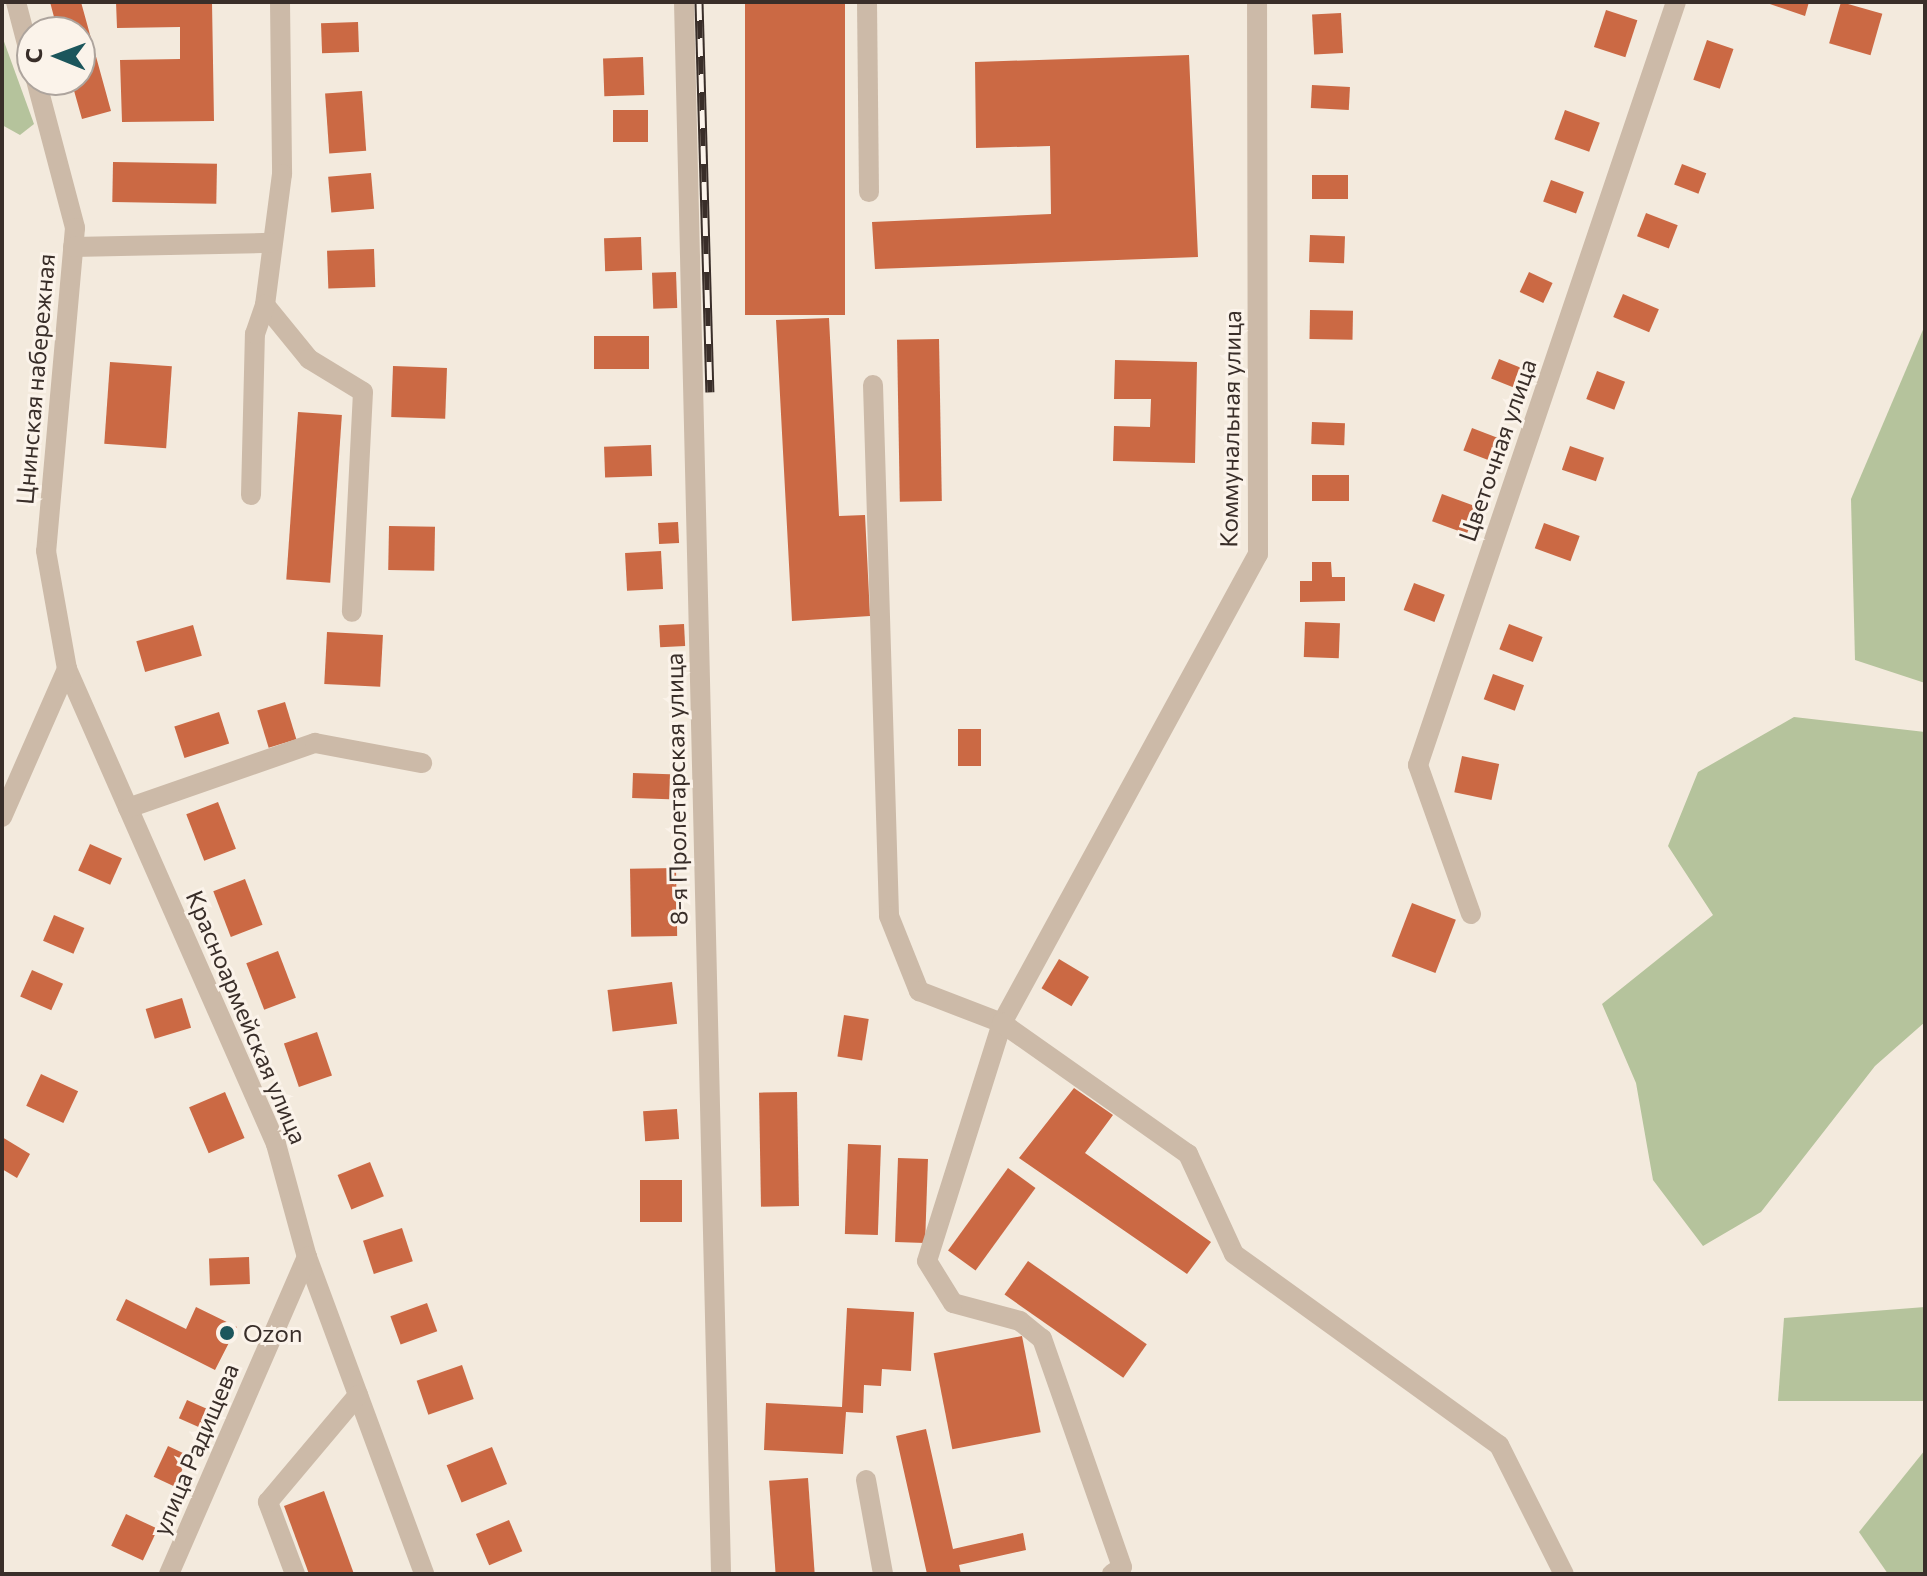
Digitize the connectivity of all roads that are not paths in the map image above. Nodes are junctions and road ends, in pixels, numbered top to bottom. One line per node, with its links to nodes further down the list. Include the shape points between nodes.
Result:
1 (280, 2): 8 (street, via 282,174)
2 (684, 2): 27 (street, 8-я Пролетарская улица)
3 (867, 2): 7 (street)
4 (1257, 2): 19 (street, Коммунальная улица, via 1258,554)
5 (1676, 2): 18 (street, Цветочная улица, via 1418,765)
6 (40, 96): 9 (street, Цнинская набережная, via 75,228)
7 (869, 192)
8 (271, 243): 9 (street); 10 (street)
9 (73, 247): 14 (street, Цнинская набережная, via 46,551)
10 (265, 305): 12 (street, via 255,334); 13 (street, via 309,359 363,392)
11 (873, 385): 19 (street, via 889,916 919,991)
12 (251, 495)
13 (352, 612)
14 (67, 669): 16 (street, Красноармейская улица); 17 (street)
15 (422, 763): 16 (street, via 315,743)
16 (128, 808): 20 (street, Красноармейская улица, via 276,1144)
17 (2, 817)
18 (1471, 914)
19 (1002, 1023): 23 (street, Коммунальная улица, via 927,1261 953,1303 1020,1321 1042,1339); 29 (street, via 1188,1154 1234,1254 1499,1445)
20 (307, 1257): 21 (street, Красноармейская улица); 24 (street, улица Радищева)
21 (358, 1395): 25 (street, via 268,1502); 26 (street, Красноармейская улица)
22 (866, 1480): 28 (street)
23 (1122, 1572)
24 (169, 1574)
25 (295, 1574)
26 (424, 1574)
27 (721, 1574)
28 (883, 1574)
29 (1564, 1574)

